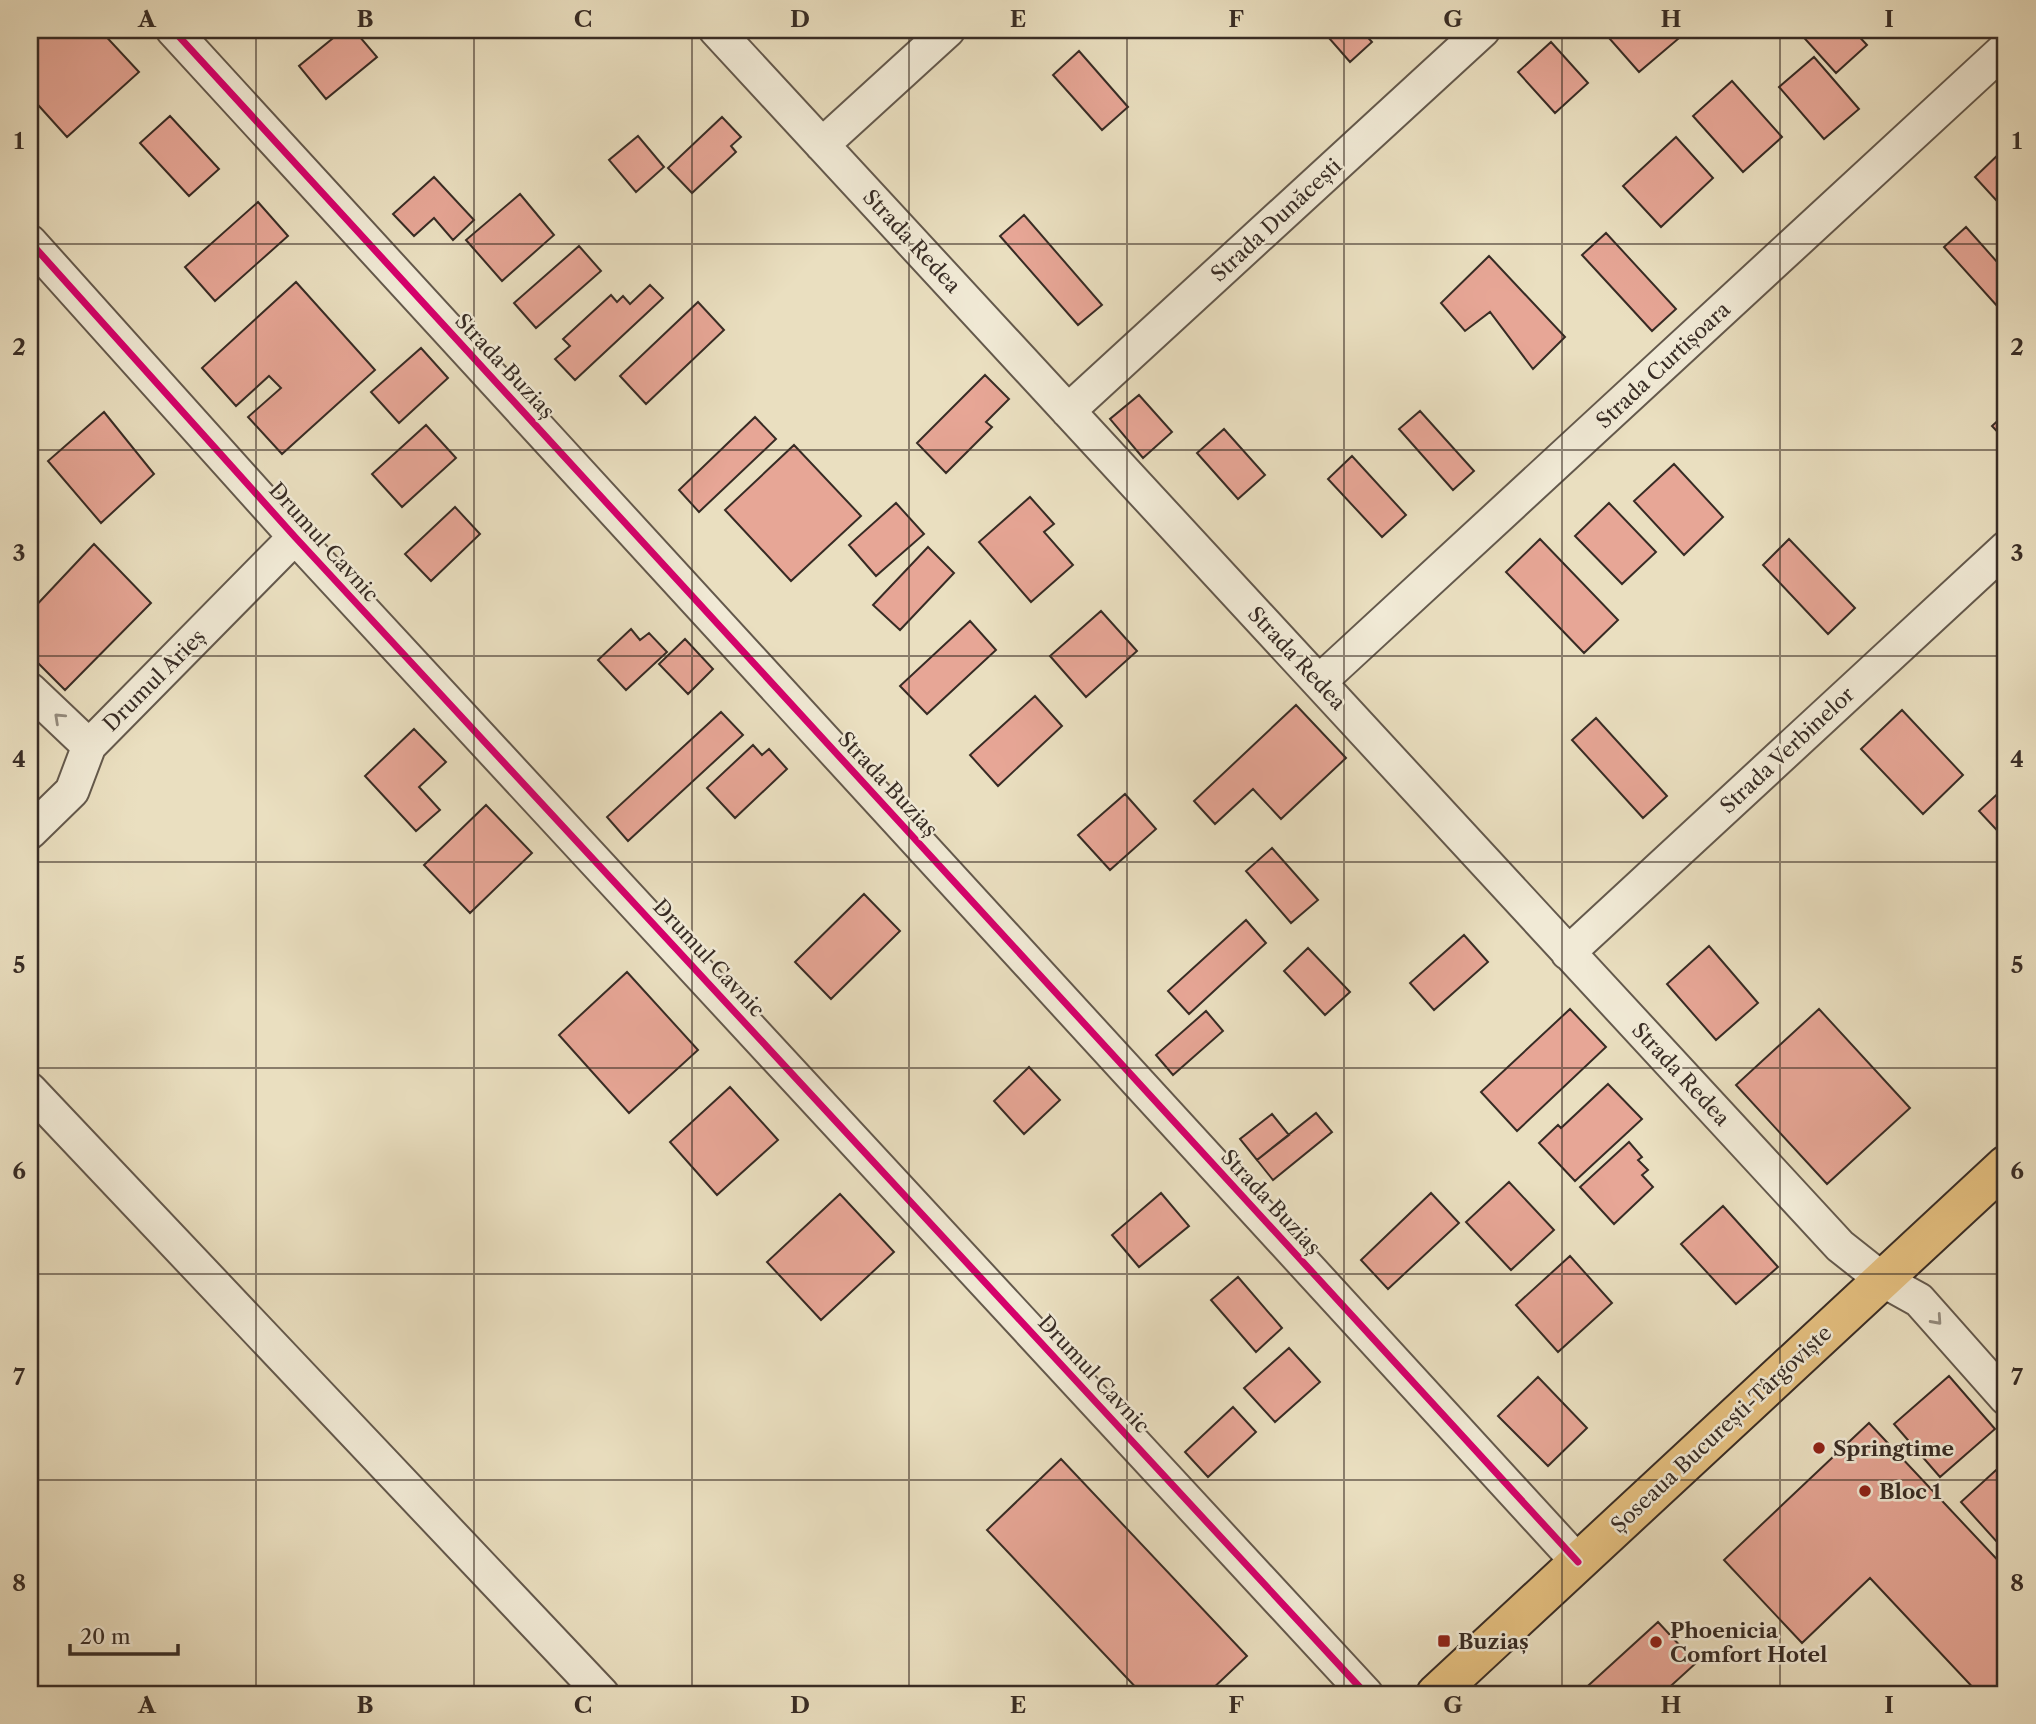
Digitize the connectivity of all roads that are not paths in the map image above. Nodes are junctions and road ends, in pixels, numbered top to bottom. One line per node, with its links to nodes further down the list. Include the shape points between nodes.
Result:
1 (173, 30): 20 (street, Strada Buziaș)
2 (716, 30): 6 (street, Strada Redea)
3 (948, 30): 6 (street)
4 (1483, 30): 8 (street, Strada Dunăcești)
5 (2006, 48): 11 (street, Strada Curtișoara)
6 (822, 145): 8 (street, Strada Redea)
7 (30, 242): 9 (street, Drumul Cavnic)
8 (1068, 411): 11 (street, Strada Redea)
9 (295, 537): 13 (street, Drumul Arieș); 22 (street, Drumul Cavnic)
10 (2006, 548): 15 (street, Strada Verbinelor)
11 (1319, 682): 15 (street, Strada Redea)
12 (30, 690): 13 (street, one-way to 12)
13 (89, 746): 14 (street, Drumul Arieș, via 72,791)
14 (30, 832)
15 (1568, 953): 18 (street, Strada Redea, via 1840,1246)
16 (30, 1090): 21 (street)
17 (2006, 1165): 18 (main road, Șoseaua București-Târgoviște)
18 (1883, 1280): 19 (street, Strada Redea, one-way to 19, via 1919,1300); 20 (main road, Șoseaua București-Târgoviște)
19 (2006, 1398)
20 (1578, 1562): 23 (main road, Șoseaua București-Târgoviște)
21 (602, 1694)
22 (1366, 1694)
23 (1436, 1694)

